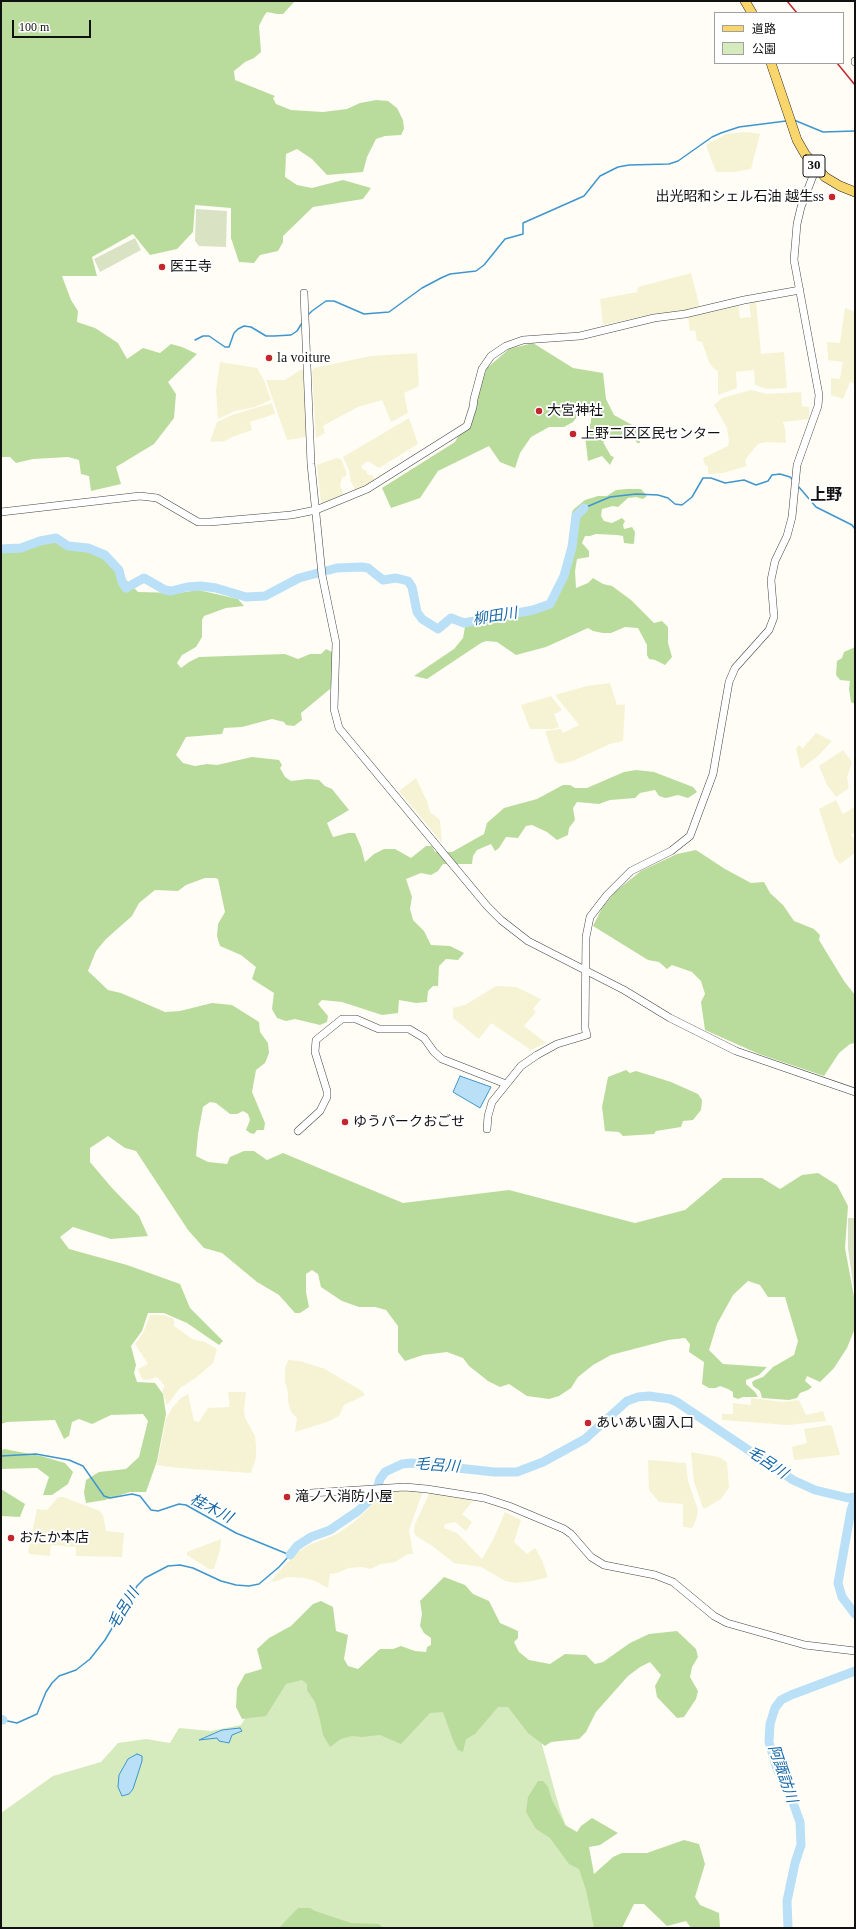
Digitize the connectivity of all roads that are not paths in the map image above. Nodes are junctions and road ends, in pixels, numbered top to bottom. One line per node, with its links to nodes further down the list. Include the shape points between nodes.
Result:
1 (745, 1): 2 (main road)
2 (751, 12)
3 (771, 64): 4 (main road, 30, via 797,140)
4 (816, 168): 5 (main road, 30, via 836,184); 6 (street, via 797,224 794,260)
5 (855, 192)
6 (800, 290): 8 (street, via 654,318 580,336 522,340 506,346 491,356 482,369 467,426 367,489); 10 (street, via 819,395 818,406 797,465 792,517 787,536 775,561 771,580 774,617 769,630 735,668 729,682 713,774 690,836 671,851 631,871 596,907 587,927)
7 (304, 293): 8 (street, via 308,409)
8 (316, 510): 9 (street, via 291,515 198,522 157,498 140,496); 10 (street, via 322,575 336,643 334,709 340,728 467,883 501,920 528,941)
9 (1, 512)
10 (587, 971): 11 (street, via 587,1035 557,1044 532,1058 520,1066); 12 (street, via 689,1028 741,1053)
11 (506, 1084): 13 (street, via 492,1102); 14 (street, via 442,1059 424,1038 409,1029 379,1029 356,1020 342,1019 316,1040 315,1052 327,1098 320,1110)
12 (855, 1092)
13 (487, 1129)
14 (298, 1131)
15 (311, 1493): 16 (street, via 405,1487 427,1488 484,1498 564,1529 596,1561 612,1567 655,1575 673,1582 720,1620 805,1645)
16 (855, 1651)

